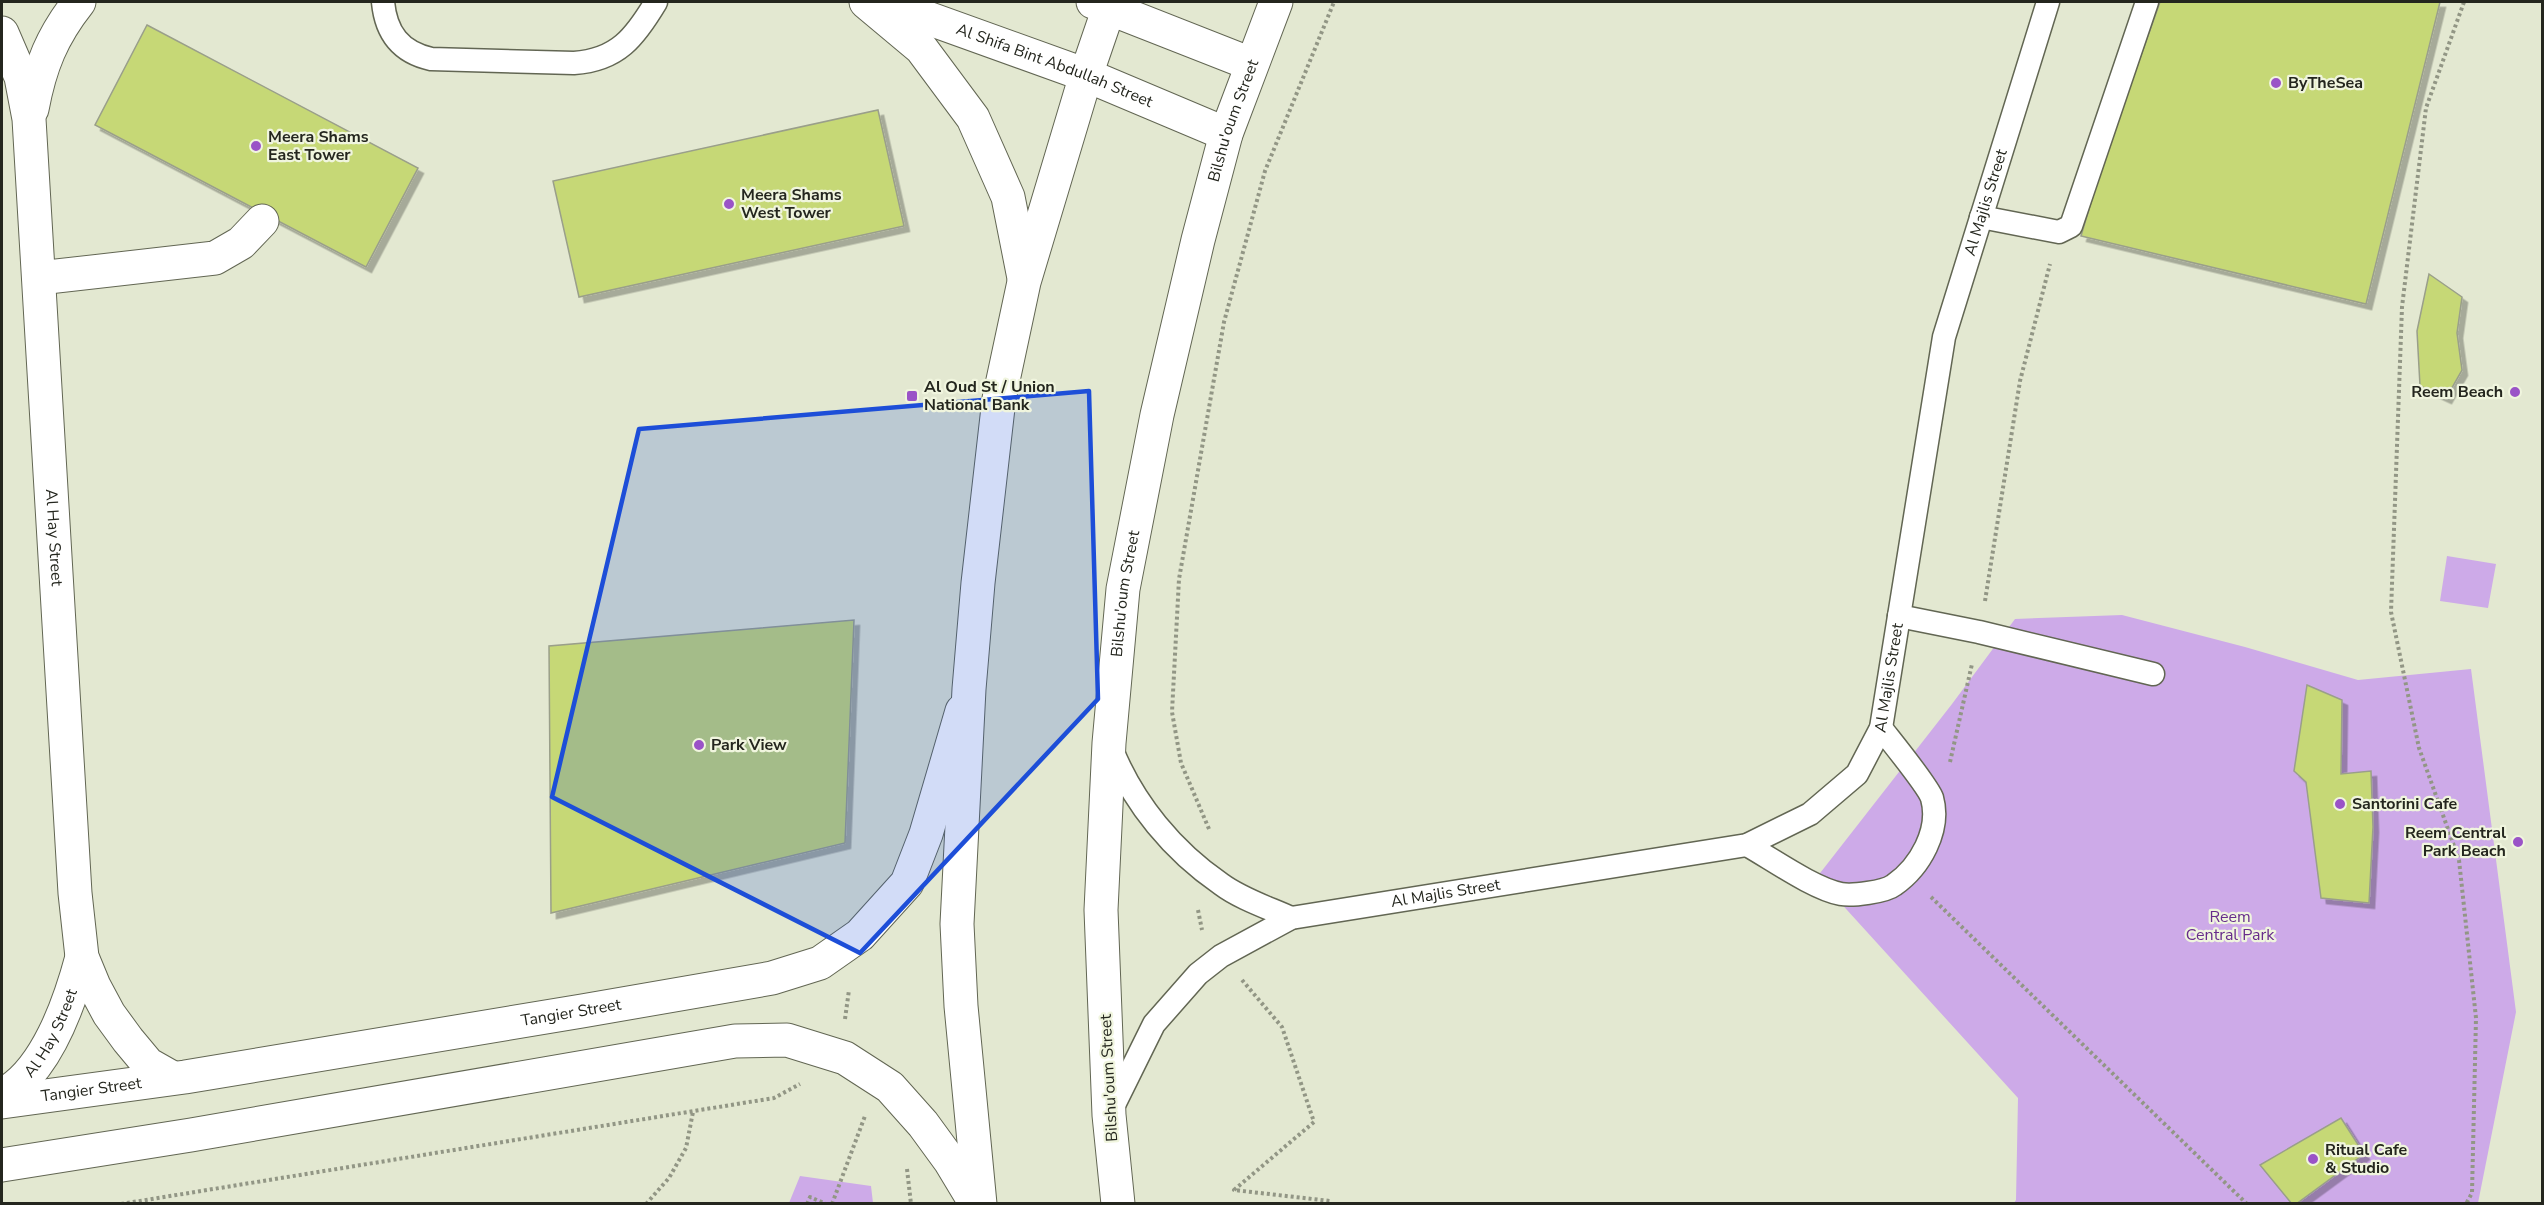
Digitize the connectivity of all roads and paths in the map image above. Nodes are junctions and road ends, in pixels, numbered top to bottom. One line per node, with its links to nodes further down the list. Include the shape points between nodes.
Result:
1 (79, 2): 15 (street, Al Hay Street, via 57,31 39,73)
2 (383, 2): 3 (lane, via 388,28 395,40 418,56 574,63 590,62 619,50 641,27)
3 (656, 2)
4 (866, 2): 21 (street, via 921,48 973,118 1008,197)
5 (883, 2): 14 (street, Al Shifa Bint Abdullah Street)
6 (1276, 2): 13 (street, Bilshu'oum Street)
7 (1334, 2): 29 (path, via 1264,171 1224,322 1179,579 1172,712 1181,764)
8 (2048, 2): 17 (lane, Al Majlis Street)
9 (2146, 2): 19 (lane, via 2072,226)
10 (2464, 2): 56 (path, via 2426,108 2405,283 2391,612 2419,748 2459,860 2476,1018 2472,1193)
11 (1105, 3): 13 (street); 14 (street)
12 (2, 33): 15 (street, Al Hay Street, via 21,77)
13 (1251, 63): 16 (street, Bilshu'oum Street)
14 (1086, 75): 16 (street, Al Shifa Bint Abdullah Street); 21 (street)
15 (29, 119): 20 (street, Al Hay Street)
16 (1226, 134): 27 (street, Bilshu'oum Street, via 1170,356 1123,589)
17 (1981, 217): 19 (lane); 22 (lane, Al Majlis Street, via 1944,337)
18 (262, 221): 20 (street, via 241,243 216,258)
19 (2059, 231): 23 (path, via 2020,381)
20 (39, 278): 35 (street, Al Hay Street)
21 (1024, 282): 25 (street, via 999,399)
22 (1899, 616): 23 (lane); 26 (lane, Al Majlis Street)
23 (1979, 632): 24 (lane); 28 (path, via 1947,772 1953,786)
24 (2153, 674)
25 (969, 689): 39 (street, Tangier Street, via 926,834 907,883 860,935 820,963 772,978 716,988); 52 (street, via 957,924)
26 (1881, 728): 28 (lane); 30 (lane, Al Majlis Street, via 1857,774 1810,814)
27 (1109, 743): 33 (lane, via 1120,770 1163,835 1222,885); 45 (street, Bilshu'oum Street, via 1101,910)
28 (1932, 797): 31 (lane, via 1933,828 1919,862)
29 (1212, 838)
30 (1747, 845): 31 (lane, via 1841,894 1893,887); 33 (lane, Al Majlis Street)
31 (1907, 874): 55 (path)
32 (1198, 908): 34 (path)
33 (1291, 918): 45 (lane, Al Majlis Street, via 1221,956 1198,974 1154,1024)
34 (1202, 931)
35 (81, 957): 39 (street, Al Hay Street, via 109,1014 128,1040 148,1064); 41 (street, Al Hay Street, via 72,994 57,1029 37,1062 12,1090)
36 (1239, 977): 54 (path, via 1282,1027 1314,1122 1234,1190)
37 (849, 986): 38 (path)
38 (844, 1026)
39 (171, 1077): 42 (street, Tangier Street)
40 (807, 1077): 44 (path, via 796,1088 774,1098)
41 (2, 1095)
42 (2, 1102)
43 (867, 1109): 51 (path)
44 (693, 1112): 47 (path); 48 (path, via 686,1148 669,1178)
45 (1109, 1115): 53 (street, Bilshu'oum Street)
46 (2, 1165): 52 (street, via 735,1041 787,1040 845,1058 890,1087 923,1124)
47 (121, 1203)
48 (646, 1203)
49 (807, 1203): 50 (path, via 810,1197)
50 (826, 1203)
51 (832, 1203)
52 (978, 1203)
53 (1118, 1203)
54 (1330, 1203)
55 (2247, 1203)
56 (2466, 1203)

